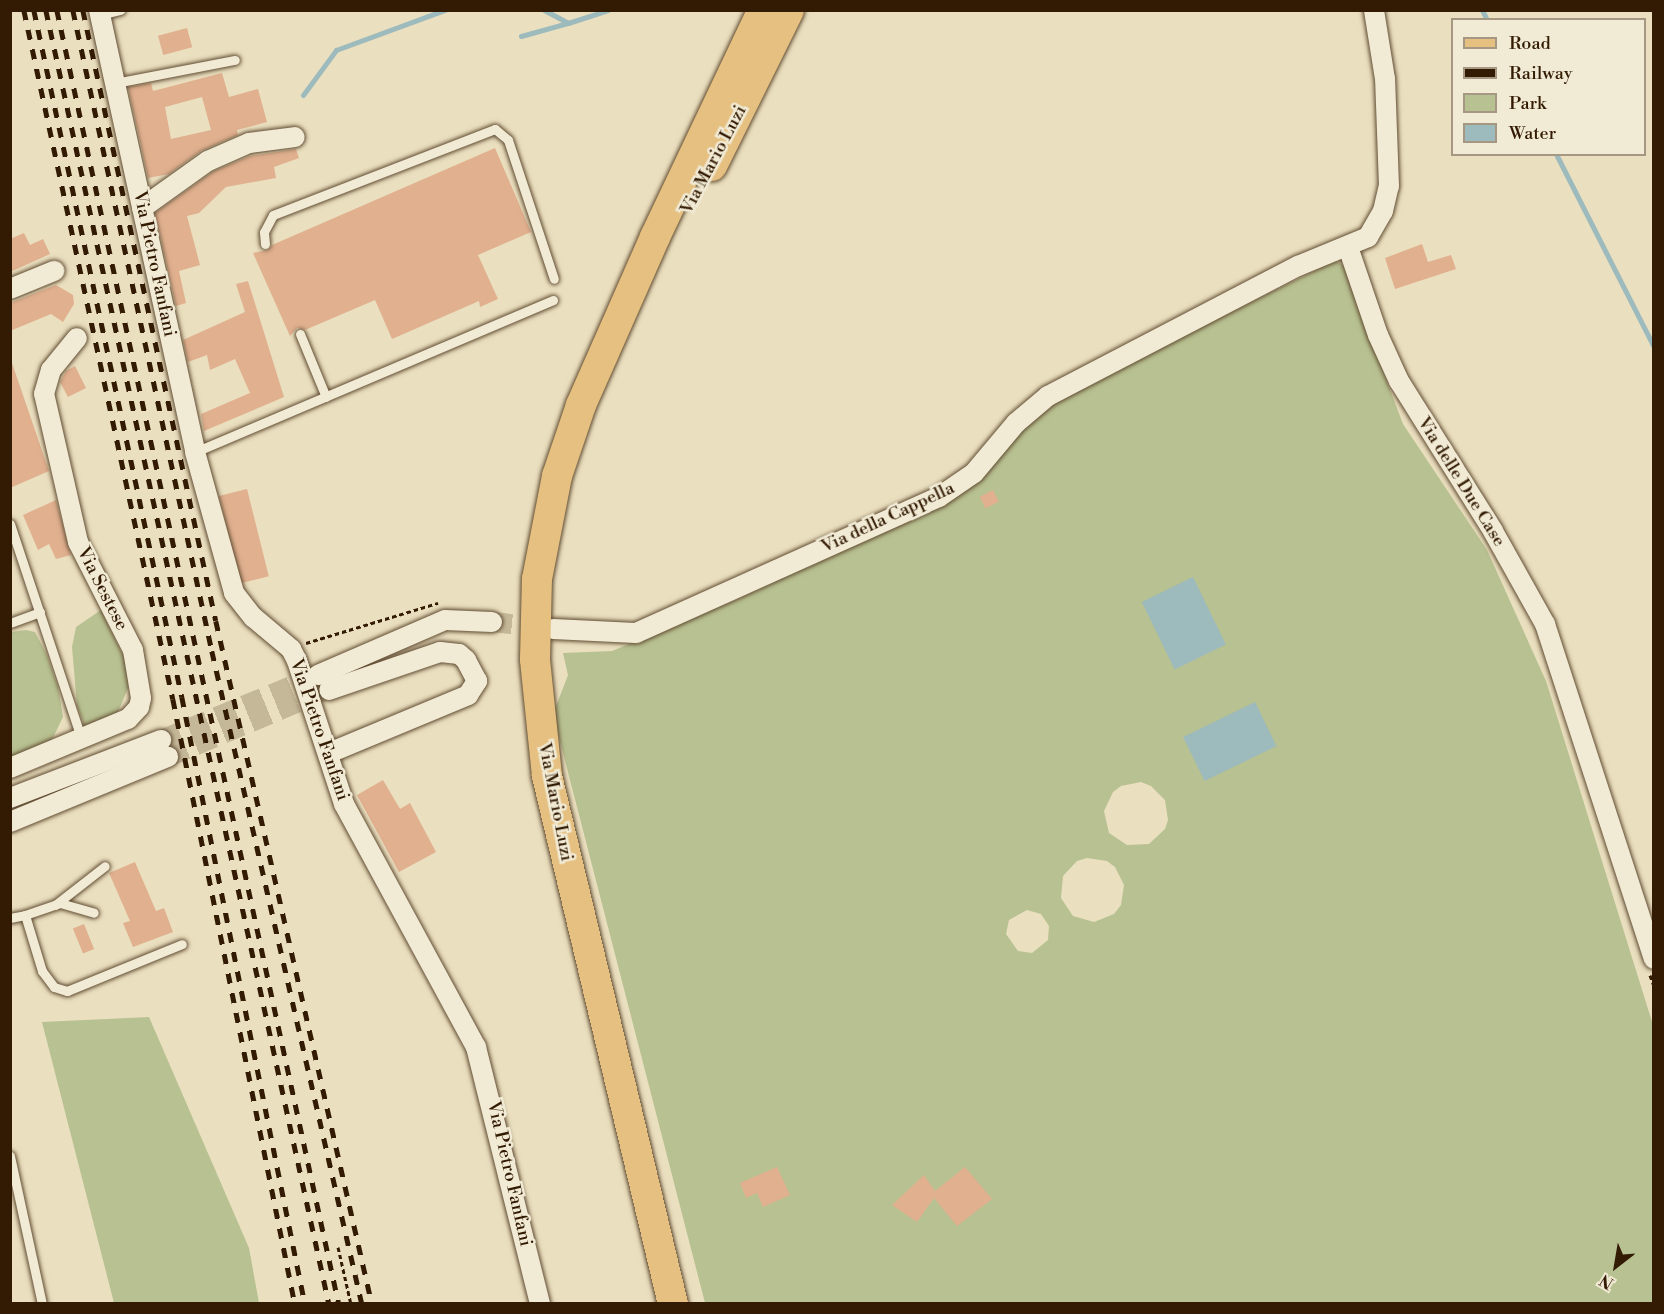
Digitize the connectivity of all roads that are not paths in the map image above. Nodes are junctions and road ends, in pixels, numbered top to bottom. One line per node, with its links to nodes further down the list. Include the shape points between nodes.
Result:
1 (120, 10): 5 (lane)
2 (763, 10): 16 (main road, Via Mario Luzi)
3 (789, 10): 16 (main road, Via Mario Luzi, via 691,205)
4 (1374, 10): 11 (street, via 1385,79 1389,186 1373,231)
5 (99, 13): 7 (street, Via Pietro Fanfani)
6 (236, 60): 7 (lane)
7 (115, 83): 9 (street, Via Pietro Fanfani)
8 (295, 137): 9 (street, via 249,143 208,161)
9 (142, 208): 20 (street, Via Pietro Fanfani)
10 (265, 244): 13 (lane, via 264,231 273,215 495,129 508,140)
11 (1348, 247): 25 (street, Via della Cappella, via 1298,266 1048,396 1016,423 969,478 939,497 636,633); 37 (street, Via delle Due Case, via 1378,335 1399,381 1493,531 1545,624)
12 (54, 271): 14 (street)
13 (554, 279)
14 (10, 289)
15 (553, 300): 19 (lane)
16 (627, 304): 41 (main road, Via Mario Luzi, via 581,405 557,476 537,579 535,659 547,776)
17 (300, 334): 19 (lane)
18 (77, 338): 26 (street, Via Sestese, via 45,382 46,406 78,542 134,650 141,692 135,714)
19 (326, 397): 20 (lane)
20 (195, 452): 27 (street, Via Pietro Fanfani, via 234,593 253,617 291,649)
21 (11, 530): 22 (lane)
22 (40, 612): 24 (lane); 26 (lane)
23 (492, 622): 27 (street, via 445,620 324,682 440,652 466,660 477,681 468,695)
24 (10, 623)
25 (553, 629)
26 (81, 738): 28 (street, Via Sestese)
27 (328, 753): 40 (street, Via Pietro Fanfani, via 344,804 476,1047)
28 (10, 768)
29 (10, 798): 30 (street, via 164,748)
30 (10, 822)
31 (105, 866): 32 (lane)
32 (54, 906): 33 (lane, via 65,903); 34 (lane)
33 (94, 913)
34 (25, 915): 35 (lane); 36 (lane, via 42,971 54,987 68,991)
35 (10, 918)
36 (182, 944)
37 (1650, 962)
38 (10, 1156): 39 (lane)
39 (42, 1304)
40 (540, 1304)
41 (673, 1304)

